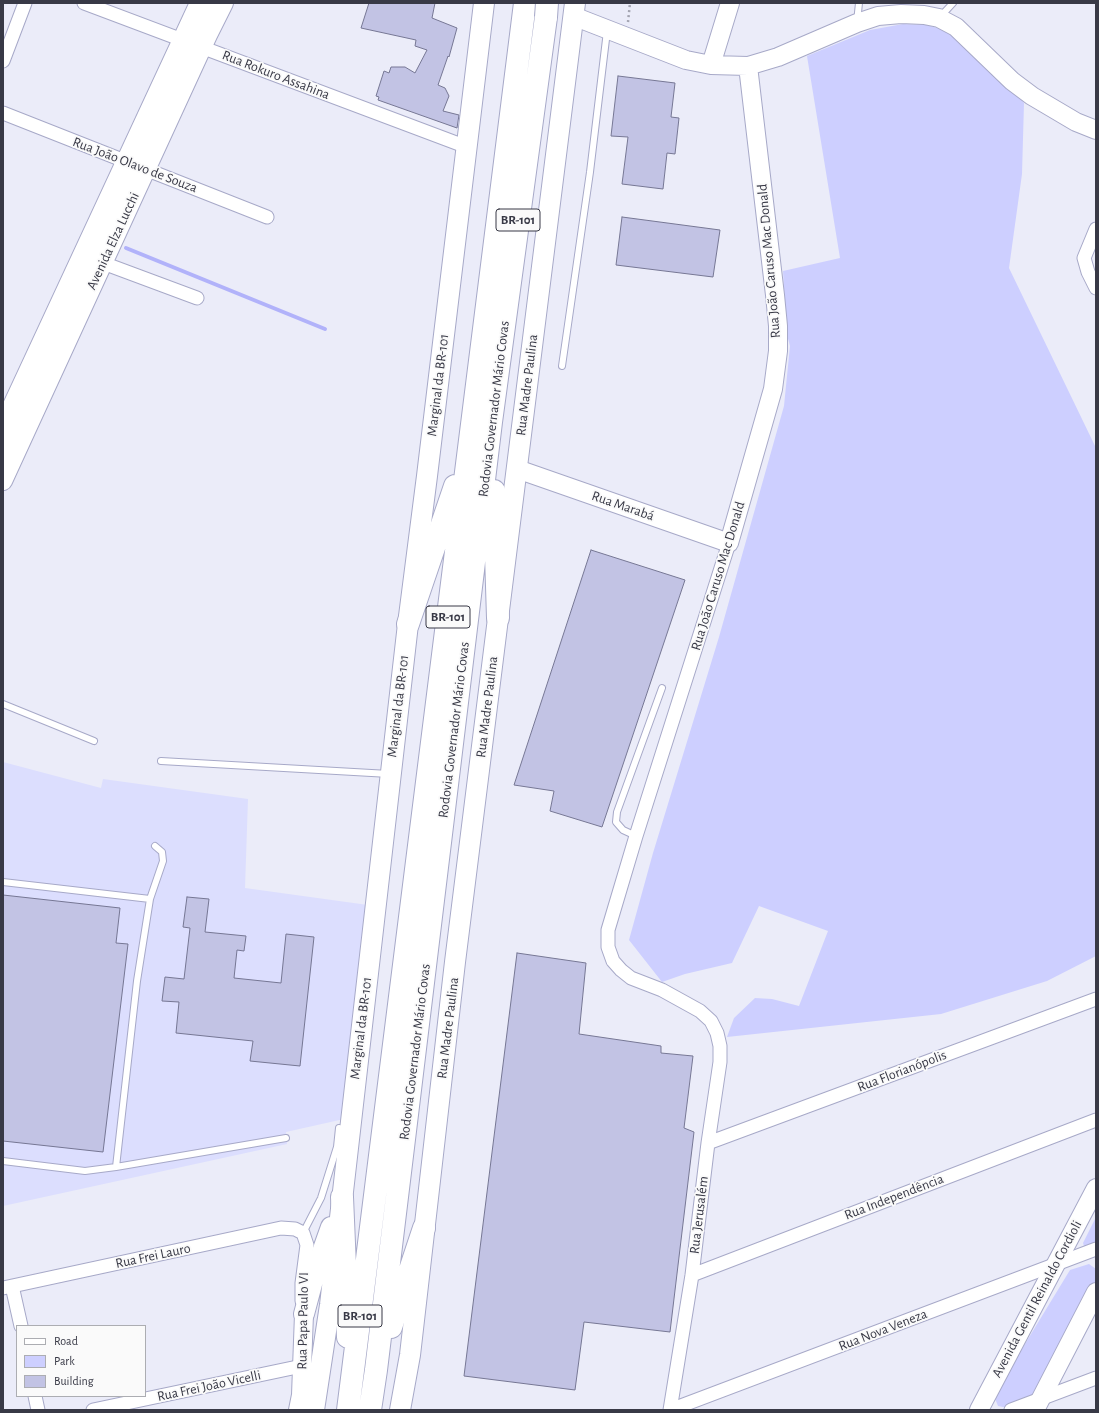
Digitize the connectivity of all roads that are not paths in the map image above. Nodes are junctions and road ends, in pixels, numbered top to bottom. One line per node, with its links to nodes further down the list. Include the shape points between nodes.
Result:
1 (25, 3): 16 (street)
2 (84, 3): 15 (street, Rua Rokuro Assahina)
3 (199, 3): 15 (main road, Avenida Elza Lucchi)
4 (209, 3): 15 (street)
5 (224, 3): 15 (main road, Avenida Elza Lucchi)
6 (730, 3): 17 (main road)
7 (859, 3): 13 (lane)
8 (953, 3): 12 (lane)
9 (486, 5): 21 (main road, Marginal da BR-101)
10 (537, 8): 11 (main road); 29 (highway, Rodovia Governador Mário Covas / BR-101); 31 (highway, Rodovia Governador Mário Covas / BR-101)
11 (574, 10): 14 (main road); 33 (main road, Rua Madre Paulina)
12 (939, 18): 13 (main road, via 901,14 878,16); 20 (main road, via 956,27 1012,81 1032,96 1076,122)
13 (857, 23): 18 (main road, via 778,57)
14 (607, 30): 17 (main road, via 686,60); 28 (lane)
15 (192, 43): 21 (street, Rua Rokuro Assahina); 22 (main road, Avenida Elza Lucchi)
16 (3, 61)
17 (711, 65): 18 (main road)
18 (748, 66): 35 (main road, Rua João Caruso Mac Donald, via 775,296 778,351 771,396)
19 (3, 114): 22 (street, Rua João Olavo de Souza)
20 (1096, 130)
21 (467, 147): 37 (main road, Marginal da BR-101)
22 (135, 165): 23 (street, Rua João Olavo de Souza); 25 (main road, Avenida Elza Lucchi); 30 (main road, Avenida Elza Lucchi); 32 (street)
23 (267, 217)
24 (1095, 236): 26 (street, via 1084,258)
25 (103, 263): 27 (street); 34 (main road, Avenida Elza Lucchi)
26 (1096, 288)
27 (197, 298)
28 (562, 366)
29 (491, 422): 36 (highway); 67 (highway, Rodovia Governador Mário Covas / BR-101)
30 (3, 425)
31 (470, 443): 37 (highway); 69 (highway, Rodovia Governador Mário Covas / BR-101)
32 (3, 451)
33 (517, 469): 35 (main road, Rua Marabá); 36 (main road, Rua Madre Paulina)
34 (3, 481)
35 (729, 543): 43 (street, Rua João Caruso Mac Donald)
36 (498, 618): 57 (main road, Rua Madre Paulina)
37 (408, 624): 42 (main road, Marginal da BR-101)
38 (662, 688): 43 (lane, via 617,812 616,822 623,830)
39 (3, 704): 40 (lane)
40 (94, 741)
41 (161, 761): 42 (lane)
42 (390, 774): 56 (main road, Marginal da BR-101)
43 (636, 836): 48 (street, Rua João Caruso Mac Donald, via 608,930 608,947 613,961 631,978 690,1004)
44 (155, 846): 46 (lane, via 162,852 163,861)
45 (3, 882): 46 (lane)
46 (150, 899): 54 (lane, via 137,981)
47 (1096, 999): 52 (street, Rua Florianópolis)
48 (712, 1021): 52 (street, Rua Jerusalém, via 720,1046 720,1062)
49 (1096, 1120): 61 (street, Rua Independência)
50 (339, 1128): 58 (lane, via 337,1147 321,1198)
51 (286, 1138): 54 (lane)
52 (708, 1143): 61 (street, Rua Jerusalém)
53 (3, 1161): 54 (lane, via 85,1171)
54 (116, 1167)
55 (1096, 1188): 60 (main road, Avenida Gentil Reinaldo Cordioli)
56 (342, 1196): 64 (main road, via 316,1269); 69 (highway, via 346,1319); 75 (main road, Marginal da BR-101, via 330,1305)
57 (424, 1228): 67 (highway); 78 (main road, Rua Madre Paulina, via 410,1355)
58 (303, 1233): 62 (street, Rua Frei Lauro, via 295,1229 281,1228); 64 (street, Rua Papa Paulo VI, via 307,1245 301,1295)
59 (1096, 1249): 60 (street, Rua Nova Veneza)
60 (1056, 1264): 79 (street, Rua Nova Veneza); 80 (main road, Avenida Gentil Reinaldo Cordioli)
61 (692, 1275): 79 (street, Rua Jerusalém)
62 (8, 1287): 65 (street)
63 (1096, 1292): 71 (main road)
64 (304, 1314): 66 (main road, Rua Papa Paulo VI)
65 (21, 1325)
66 (302, 1366): 73 (street, Rua Frei João Vicelli); 74 (main road, Rua Papa Paulo VI)
67 (376, 1370): 77 (highway, Rodovia Governador Mário Covas / BR-101)
68 (1096, 1378): 71 (street)
69 (352, 1388): 76 (highway, Rodovia Governador Mário Covas / BR-101)
70 (35, 1397): 72 (street)
71 (1038, 1404): 81 (street)
72 (38, 1410)
73 (93, 1410)
74 (298, 1410)
75 (314, 1410)
76 (348, 1410)
77 (370, 1410)
78 (400, 1410)
79 (670, 1410)
80 (979, 1410)
81 (1011, 1410)

